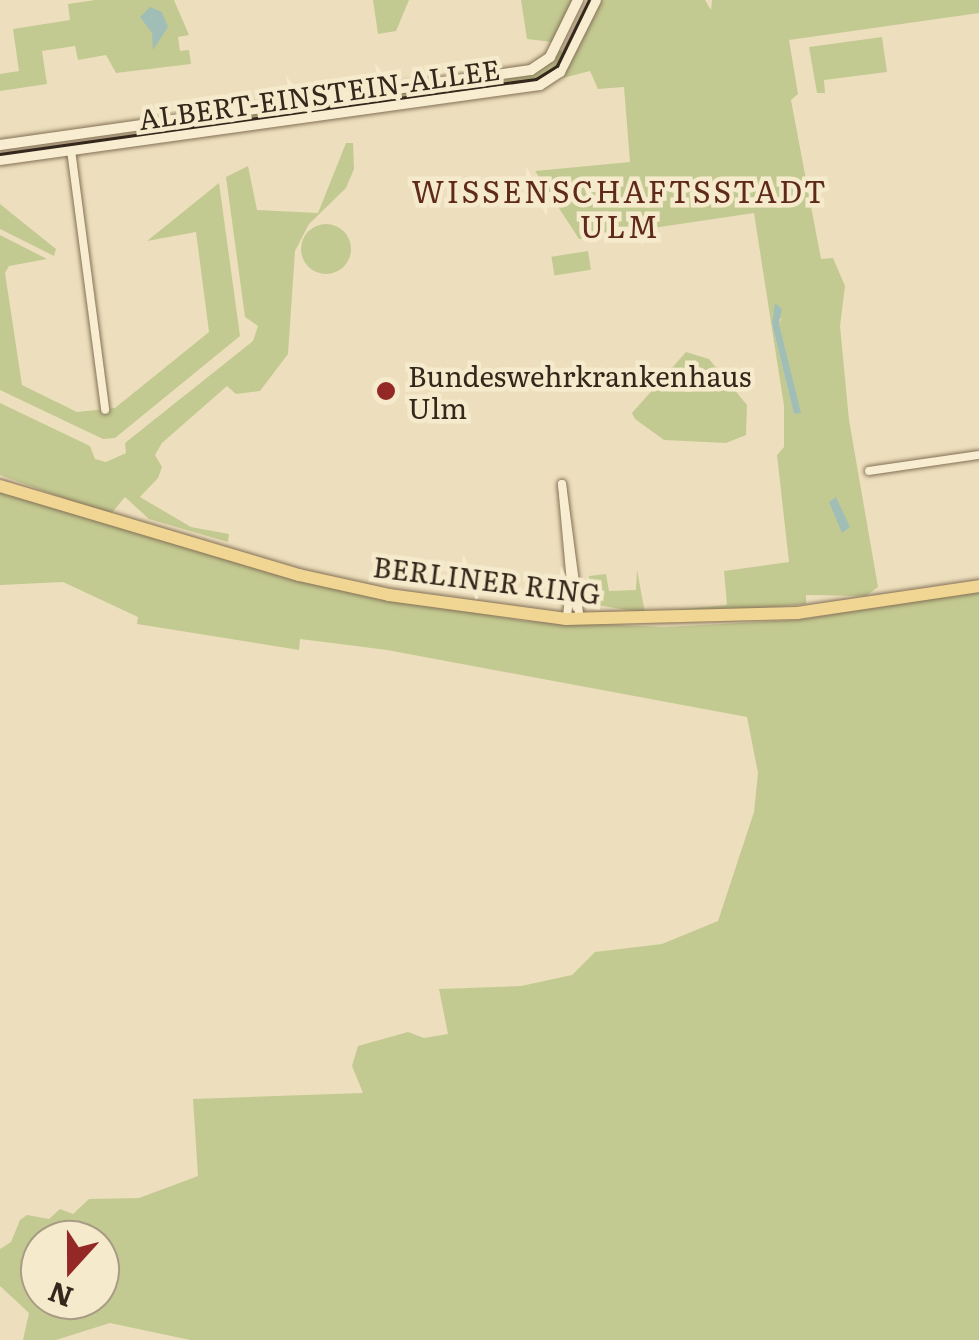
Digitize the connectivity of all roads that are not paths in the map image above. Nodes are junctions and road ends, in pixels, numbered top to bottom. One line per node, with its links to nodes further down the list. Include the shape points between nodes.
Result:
1 (578, 0): 3 (street, ALBERT-EINSTEIN-ALLEE, via 550,57 531,70)
2 (596, 0): 5 (street, ALBERT-EINSTEIN-ALLEE, via 562,69 540,85)
3 (69, 134): 4 (street, ALBERT-EINSTEIN-ALLEE); 5 (street)
4 (0, 145)
5 (71, 150): 6 (street, ALBERT-EINSTEIN-ALLEE); 7 (street)
6 (0, 160)
7 (105, 410)
8 (979, 455): 9 (street)
9 (869, 471)
10 (0, 486): 13 (main road, BERLINER RING, via 300,575 407,598)
11 (979, 586): 14 (main road, BERLINER RING, via 797,613)
12 (581, 601): 13 (street); 13 (street, via 562,484); 14 (street)
13 (574, 619): 14 (main road, BERLINER RING)
14 (602, 620)

